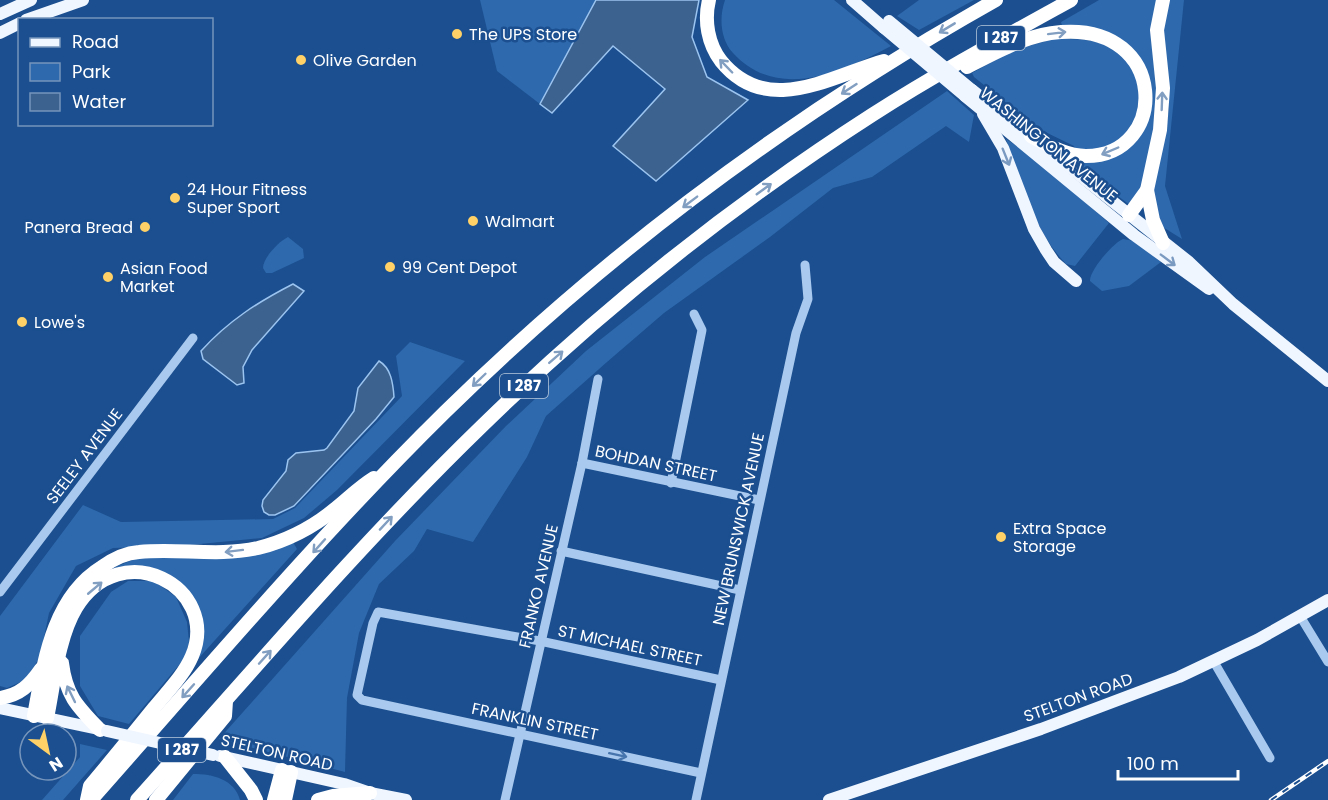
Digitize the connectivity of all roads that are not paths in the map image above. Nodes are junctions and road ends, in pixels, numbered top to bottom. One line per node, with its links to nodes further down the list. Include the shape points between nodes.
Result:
1 (31, 0): 9 (main road)
2 (83, 0): 10 (main road)
3 (709, 0): 14 (highway, one-way to 3, via 808,87 778,90 750,84 727,69 710,43)
4 (852, 0): 12 (main road, WASHINGTON AVENUE)
5 (864, 0): 12 (main road, WASHINGTON AVENUE)
6 (996, 0): 14 (highway, I 287, one-way to 14)
7 (1071, 0): 15 (highway, I 287)
8 (1163, 0): 19 (highway, one-way to 8, via 1162,109 1157,30)
9 (0, 14)
10 (33, 18)
11 (18, 24): 13 (main road)
12 (886, 25): 16 (main road, WASHINGTON AVENUE, bridge)
13 (0, 33)
14 (898, 57): 30 (highway, I 287, one-way to 30, via 771,141 646,235 545,319)
15 (932, 78): 18 (highway, one-way to 18, via 964,69 1033,37 1060,32 1095,33 1126,50 1142,77 1146,97 1140,122 1125,142 1109,152 1085,156 1067,153); 46 (highway, I 287, one-way to 15, via 414,493 557,356 645,280 744,203)
16 (969, 93): 17 (main road, WASHINGTON AVENUE); 18 (main road, WASHINGTON AVENUE)
17 (978, 105): 23 (main road, one-way to 23, via 1003,148 1034,229 1054,262); 24 (main road, WASHINGTON AVENUE, one-way to 24, via 1134,235)
18 (1031, 136): 20 (main road, WASHINGTON AVENUE)
19 (1147, 190): 20 (highway); 21 (highway)
20 (1129, 215): 21 (main road, WASHINGTON AVENUE)
21 (1163, 243): 24 (main road, WASHINGTON AVENUE)
22 (805, 265): 32 (street, NEW BRUNSWICK AVENUE, via 808,299 796,333)
23 (1076, 281)
24 (1233, 304): 28 (main road, WASHINGTON AVENUE)
25 (694, 314): 31 (street, via 702,330)
26 (193, 339): 35 (street, SEELEY AVENUE)
27 (598, 379): 29 (street, FRANKO AVENUE)
28 (1328, 381)
29 (582, 463): 31 (street, BOHDAN STREET); 33 (street, FRANKO AVENUE)
30 (386, 471): 40 (highway, one-way to 40, via 358,488 312,526 257,548 139,552 114,558 89,575 71,595 58,619); 56 (highway, I 287, one-way to 56)
31 (671, 483): 32 (street, BOHDAN STREET)
32 (759, 500): 34 (street, NEW BRUNSWICK AVENUE)
33 (561, 551): 34 (street); 38 (street, FRANKO AVENUE)
34 (741, 590): 43 (street, NEW BRUNSWICK AVENUE)
35 (0, 592)
36 (1328, 600): 37 (main road, STELTON ROAD)
37 (1300, 616): 41 (main road, STELTON ROAD); 42 (street)
38 (540, 641): 43 (street, ST MICHAEL STREET); 45 (street, ST MICHAEL STREET, via 378,612 357,695); 50 (street, FRANKO AVENUE)
39 (62, 650): 48 (highway); 49 (highway, one-way to 39, via 79,709 69,694); 56 (highway, one-way to 56, via 77,607 100,582 123,573 147,572 170,583 191,607 196,625 195,646 185,668 90,786)
40 (45, 662): 44 (highway, via 20,692); 48 (highway)
41 (1214, 662): 52 (street); 66 (main road, STELTON ROAD, via 1041,729)
42 (1328, 662)
43 (721, 680): 54 (street, NEW BRUNSWICK AVENUE)
44 (0, 698)
45 (362, 700): 50 (street, FRANKLIN STREET)
46 (226, 701): 57 (highway, I 287); 58 (highway, via 225,716)
47 (0, 708): 48 (main road, STELTON ROAD)
48 (41, 717): 49 (main road, STELTON ROAD)
49 (104, 730): 51 (main road, STELTON ROAD, bridge)
50 (520, 733): 54 (street, FRANKLIN STREET, one-way to 54); 64 (street, FRANKO AVENUE)
51 (219, 756): 53 (main road, STELTON ROAD); 59 (highway, via 251,789)
52 (1270, 758)
53 (287, 771): 55 (main road, STELTON ROAD); 60 (highway); 61 (highway)
54 (701, 773): 65 (street, NEW BRUNSWICK AVENUE)
55 (370, 793): 62 (highway); 63 (main road, STELTON ROAD)
56 (89, 800)
57 (138, 800)
58 (156, 800)
59 (256, 800)
60 (274, 800)
61 (285, 800)
62 (318, 800)
63 (406, 800)
64 (505, 800)
65 (696, 800)
66 (829, 800)

